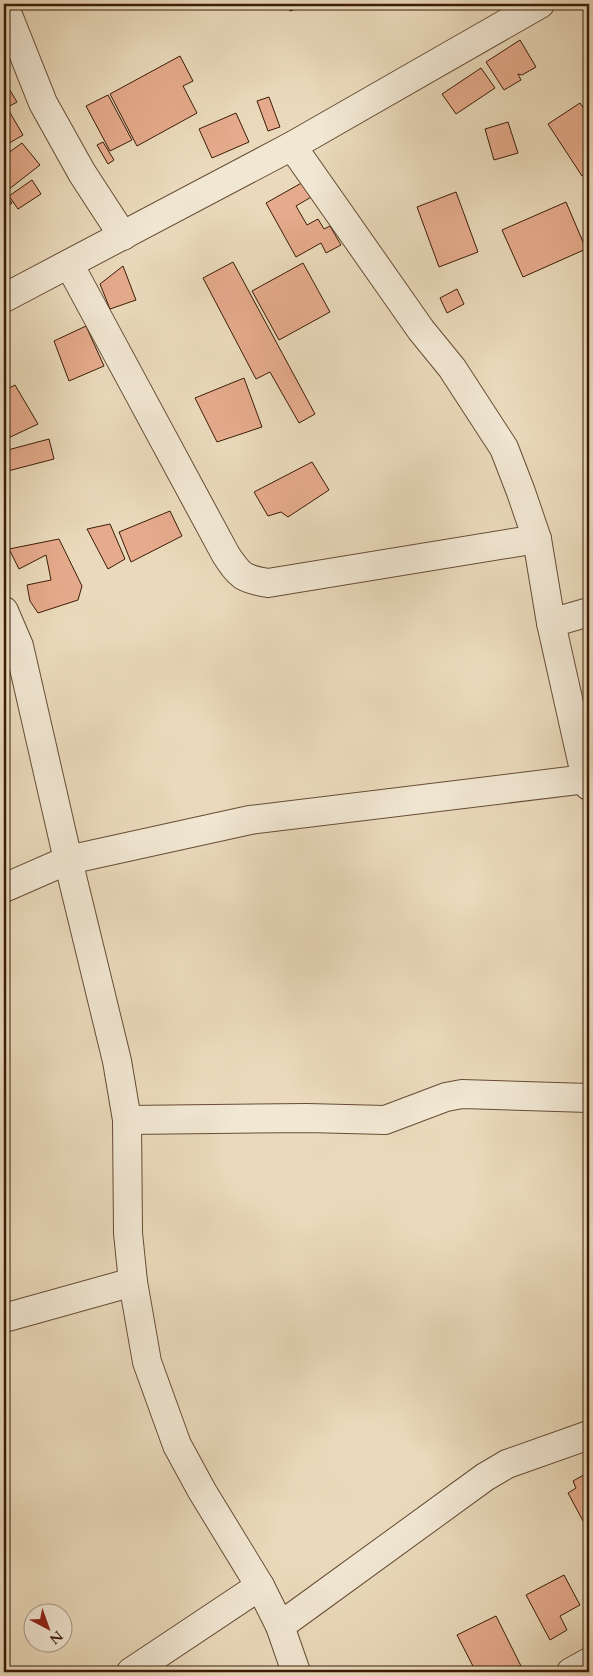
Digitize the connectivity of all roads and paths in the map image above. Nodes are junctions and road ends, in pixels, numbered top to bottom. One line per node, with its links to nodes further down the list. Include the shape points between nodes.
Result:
1 (540, 4): 3 (street)
2 (4, 5): 4 (street, via 43,103 82,174)
3 (292, 146): 4 (street); 7 (street, via 411,316 452,368 504,448)
4 (123, 236): 5 (street)
5 (69, 264): 6 (street); 7 (street, via 226,555 238,572 250,580 268,583)
6 (4, 298)
7 (537, 539): 10 (street)
8 (4, 611): 12 (street, via 19,646)
9 (589, 612): 10 (street)
10 (551, 624): 11 (street)
11 (588, 783): 12 (street, via 250,820)
12 (68, 860): 13 (street); 15 (street, via 117,1061)
13 (4, 888)
14 (589, 1098): 15 (street, via 462,1094 385,1120)
15 (127, 1120): 16 (street, via 128,1233)
16 (133, 1282): 17 (street); 19 (street, via 147,1362 177,1445)
17 (4, 1318)
18 (589, 1435): 20 (street, via 507,1464 485,1476)
19 (260, 1586): 20 (street); 22 (street)
20 (280, 1626): 23 (street)
21 (589, 1662): 24 (street)
22 (131, 1672)
23 (296, 1672)
24 (571, 1672)

